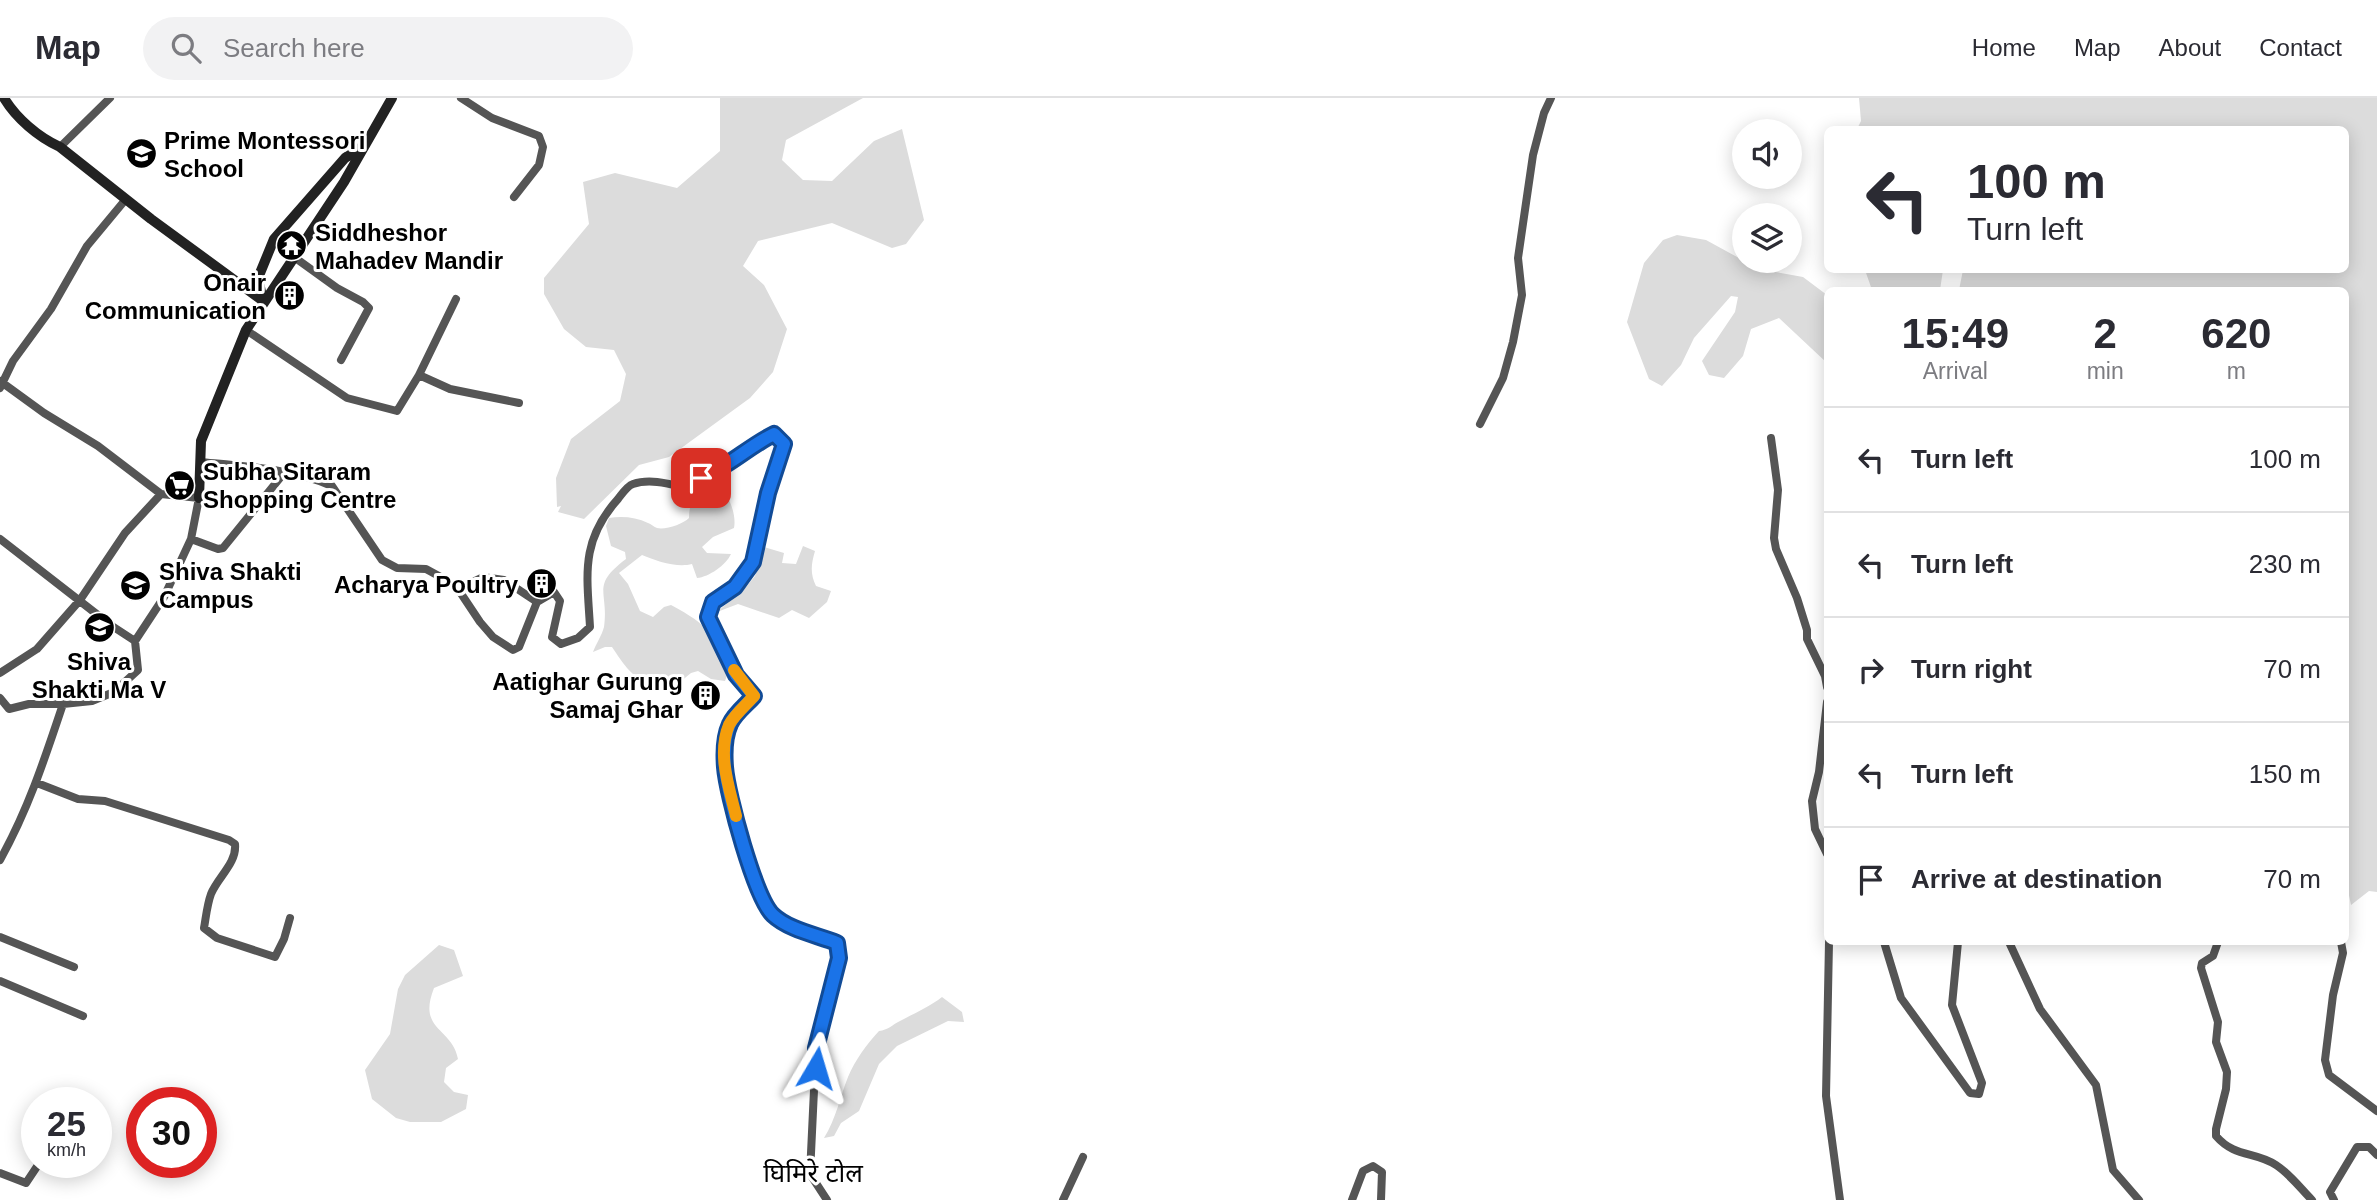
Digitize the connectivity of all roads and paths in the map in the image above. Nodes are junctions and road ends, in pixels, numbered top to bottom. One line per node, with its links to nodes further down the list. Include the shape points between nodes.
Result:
1 (4, 98): 7 (main road, via 48,142)
2 (110, 98): 7 (street)
3 (392, 98): 6 (main road)
4 (461, 98): 8 (street, via 492,118 539,136 543,147 539,165)
5 (1551, 98): 18 (street, via 1533,155 1518,258 1522,295 1513,342 1503,378)
6 (363, 146): 10 (main road); 12 (main road, via 345,158 274,239 258,278)
7 (60, 147): 9 (main road)
8 (514, 197)
9 (126, 199): 12 (main road); 16 (street, via 87,246)
10 (294, 257): 12 (main road); 14 (street, via 369,308)
11 (456, 299): 15 (street)
12 (263, 301): 13 (main road)
13 (246, 330): 15 (street, via 359,403 397,411); 20 (main road, via 201,441)
14 (341, 360)
15 (419, 375): 17 (street, via 450,389)
16 (1, 384): 22 (street, via 98,446)
17 (519, 402)
18 (1480, 424)
19 (1771, 438): 31 (street, via 1778,490 1776,549)
20 (200, 462): 21 (street); 23 (main road)
21 (284, 473): 25 (street, via 223,548); 26 (street, via 332,486 382,560 397,568 426,569)
22 (161, 494): 23 (street); 27 (street, via 125,533)
23 (199, 498): 25 (street)
24 (0, 539): 27 (street)
25 (191, 539): 29 (street, via 164,597)
26 (458, 589): 28 (street, via 483,577 504,580); 28 (street, via 494,637 513,650 519,647)
27 (80, 600): 29 (street); 30 (street, via 37,649)
28 (537, 602): 56 (street, via 554,592 559,601 552,637 561,644 578,638 590,627 588,554 593,536 631,485 650,481 687,488 774,434 784,444 753,562 735,587 713,602 708,617 736,675 754,696 730,723 724,760 761,898 772,915 837,943 839,958 816,1048 810,1174)
29 (135, 641): 33 (street, via 138,670 114,692)
30 (0, 673)
31 (1824, 674)
32 (0, 698): 34 (street)
33 (62, 705): 34 (street); 37 (street)
34 (9, 709): 35 (street)
35 (0, 712)
36 (1824, 728): 38 (street, via 1812,801 1815,829)
37 (37, 783): 39 (street); 40 (street, via 235,844 236,853 208,905 204,928 217,938 275,957)
38 (1824, 848)
39 (0, 860)
40 (290, 918)
41 (0, 937): 48 (street)
42 (1829, 945): 60 (street, via 1826,1096)
43 (1885, 945): 44 (street, via 1901,998 1970,1093 1979,1094 1982,1083 1952,1005)
44 (1958, 945)
45 (2009, 945): 61 (street, via 2040,1009 2096,1085 2113,1170)
46 (2218, 945): 62 (street, via 2201,968 2227,1072 2216,1136 2228,1148 2277,1165)
47 (2341, 945): 51 (street, via 2325,1060 2329,1075)
48 (74, 967)
49 (0, 981): 50 (street)
50 (83, 1016)
51 (2377, 1111)
52 (2377, 1156): 63 (street, via 2369,1147 2357,1147 2330,1192)
53 (1083, 1157): 57 (street)
54 (0, 1173): 55 (street, via 26,1184)
55 (30, 1178)
56 (827, 1200)
57 (1063, 1200)
58 (1352, 1200): 59 (street, via 1363,1171 1373,1166 1382,1172)
59 (1381, 1200)
60 (1840, 1200)
61 (2138, 1200)
62 (2312, 1200)
63 (2334, 1200)

